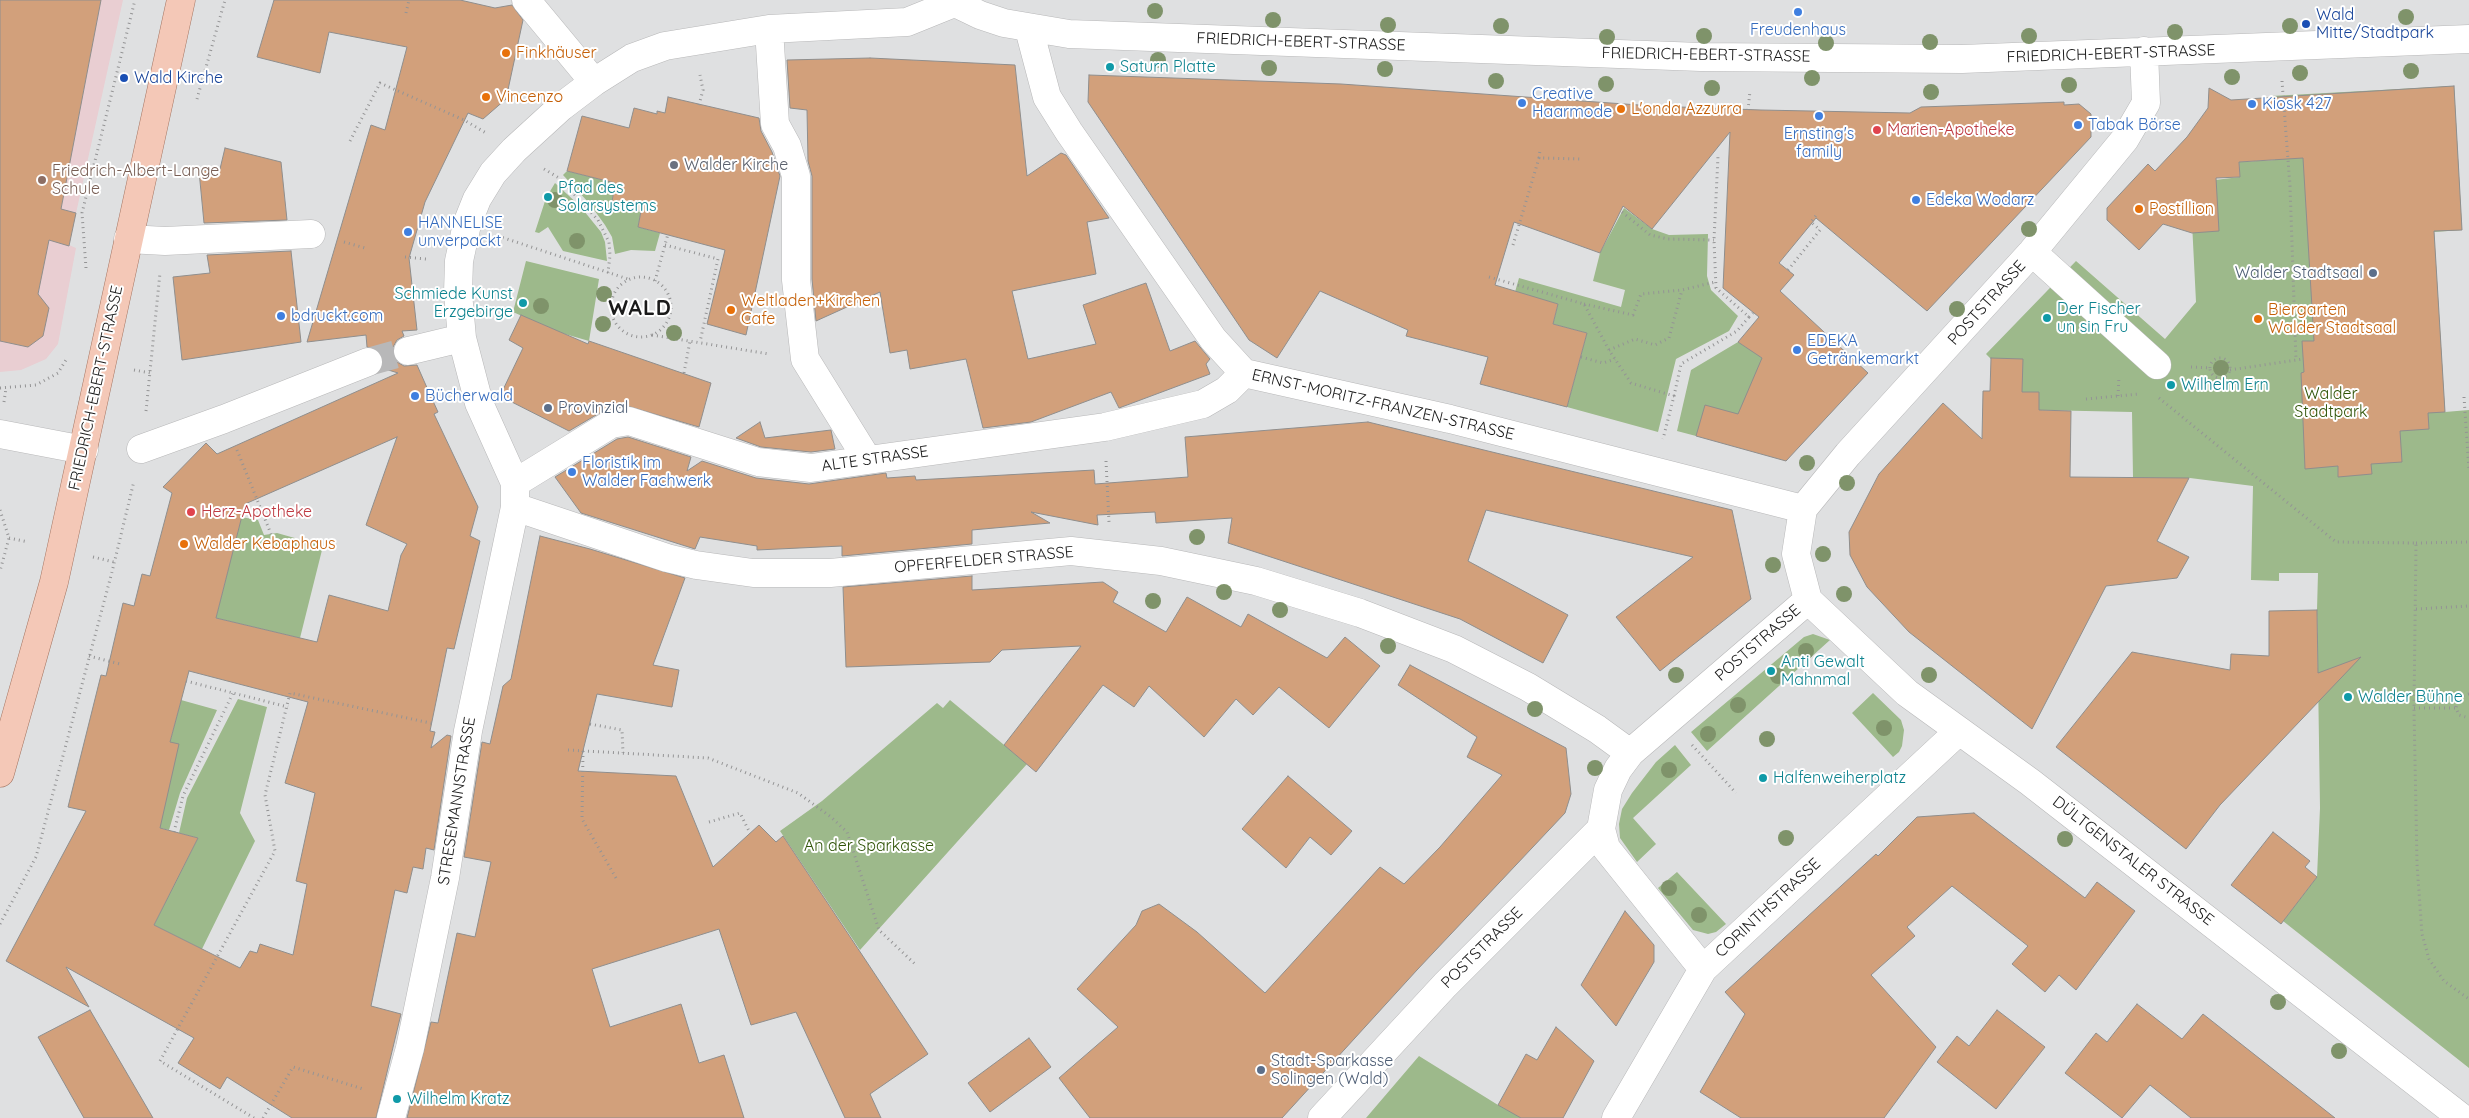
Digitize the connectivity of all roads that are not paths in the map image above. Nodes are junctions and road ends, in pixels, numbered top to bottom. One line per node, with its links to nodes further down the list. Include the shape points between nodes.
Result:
1 (181, 0): 10 (main road, FRIEDRICH-EBERT-STRASSE)
2 (526, 0): 8 (street)
3 (951, 2): 4 (street, via 907,22); 5 (street, FRIEDRICH-EBERT-STRASSE, via 980,15)
4 (769, 29): 8 (street, via 665,46 632,58); 20 (street, via 775,124 787,146 796,176 796,280 805,359)
5 (1029, 29): 7 (street, FRIEDRICH-EBERT-STRASSE, via 1104,36 1701,57 1962,60); 16 (street, ERNST-MORITZ-FRANZEN-STRASSE, via 1047,97 1213,339)
6 (2469, 39): 7 (street, FRIEDRICH-EBERT-STRASSE)
7 (2144, 51): 11 (street, POSTSTRASSE, via 2146,103 2125,139)
8 (594, 82): 12 (street, via 514,150 477,199 467,224 459,261)
9 (311, 234): 10 (street, via 165,241)
10 (128, 239): 19 (main road, FRIEDRICH-EBERT-STRASSE)
11 (2032, 252): 15 (street); 22 (street, POSTSTRASSE, via 1848,454)
12 (462, 338): 13 (street); 21 (street, via 479,403)
13 (408, 351)
14 (368, 362): 18 (street)
15 (2157, 365)
16 (1244, 373): 20 (street, ALTE STRASSE, via 1227,390 1203,404 1105,428); 22 (street, ERNST-MORITZ-FRANZEN-STRASSE, via 1369,400)
17 (0, 434): 19 (street)
18 (141, 449)
19 (84, 450): 26 (main road, FRIEDRICH-EBERT-STRASSE, via 52,591)
20 (867, 459): 21 (street, ALTE STRASSE, via 811,468 758,462 629,421 611,424)
21 (515, 495): 25 (street, OPFERFELDER STRASSE, via 667,558 754,573 830,573 1071,551 1161,561 1256,581 1360,613 1454,649 1528,687); 29 (street, STRESEMANNSTRASSE, via 468,731 444,878 410,1048)
22 (1803, 509): 23 (street, POSTSTRASSE, via 1796,554)
23 (1808, 600): 24 (street, DÜLTGENSTALER STRASSE, via 1907,694); 25 (street, POSTSTRASSE)
24 (1958, 731): 28 (street, CORINTHSTRASSE); 32 (street, DÜLTGENSTALER STRASSE, via 2095,832)
25 (1630, 753): 27 (street, POSTSTRASSE, via 1608,790)
26 (0, 773)
27 (1601, 829): 28 (street, via 1606,848); 30 (street, POSTSTRASSE, via 1445,985)
28 (1703, 970): 31 (street, CORINTHSTRASSE)
29 (394, 1109)
30 (1322, 1118)
31 (1616, 1118)
32 (2462, 1118)

